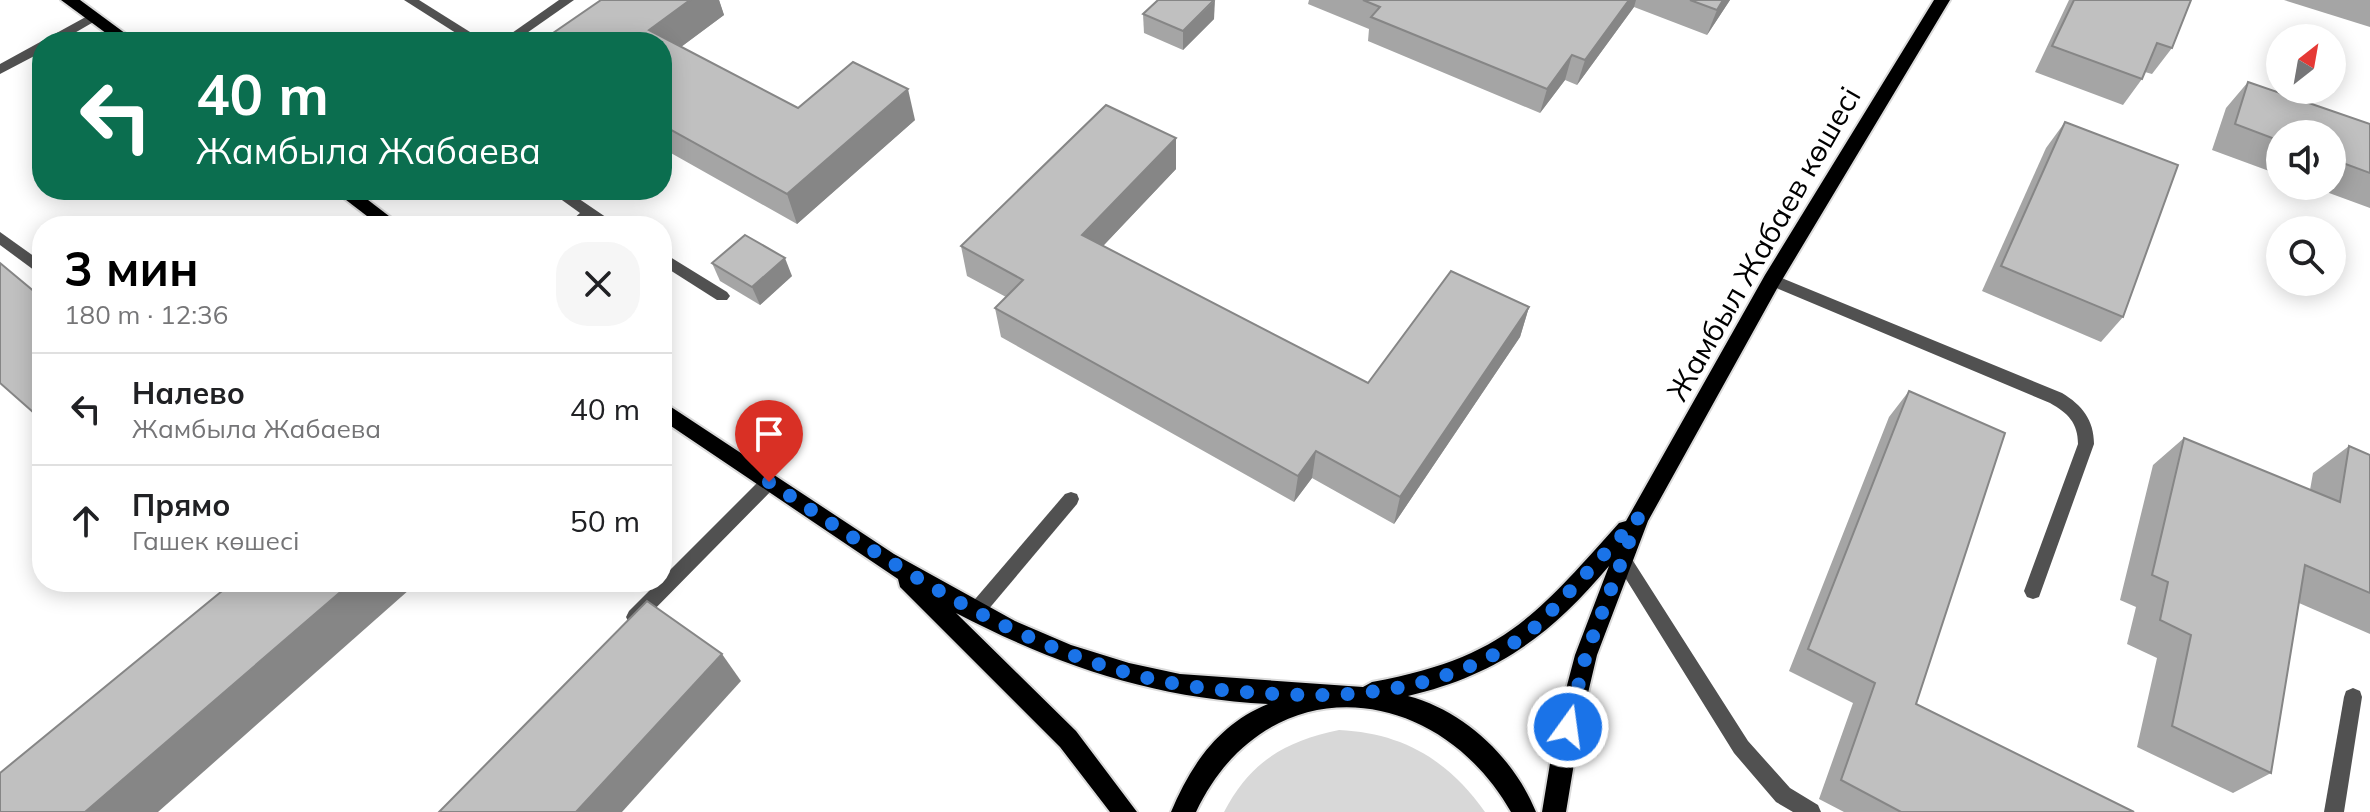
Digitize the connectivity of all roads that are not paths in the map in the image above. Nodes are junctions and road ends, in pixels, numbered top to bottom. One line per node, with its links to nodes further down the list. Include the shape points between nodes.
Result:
1 (69, 0): 5 (main road)
2 (410, 0): 8 (lane)
3 (568, 0): 9 (lane)
4 (1942, 0): 21 (main road, Жамбыл Жабаев көшесі)
5 (93, 17): 6 (lane); 7 (main road)
6 (67, 32)
7 (115, 32)
8 (463, 32)
9 (520, 32)
10 (32, 52): 11 (lane)
11 (0, 70)
12 (356, 200): 15 (main road)
13 (571, 200): 14 (lane)
14 (591, 212): 16 (lane); 17 (lane)
15 (379, 216)
16 (586, 216)
17 (597, 216)
18 (0, 237): 19 (lane)
19 (32, 262)
20 (672, 264): 22 (lane)
21 (1772, 280): 26 (main road, Жамбыл Жабаев көшесі); 30 (lane, via 2056,398 2081,418 2086,444)
22 (722, 296)
23 (672, 416): 24 (main road)
24 (769, 482): 28 (main road); 29 (lane)
25 (1071, 499): 32 (lane)
26 (1638, 518): 27 (main road); 34 (main road, via 1529,633 1458,670 1401,688)
27 (1622, 558): 39 (main road, via 1586,655); 40 (lane, via 1741,747 1783,795)
28 (889, 560): 32 (main road); 36 (main road, via 1068,739)
29 (672, 580)
30 (2033, 591)
31 (660, 592): 33 (lane)
32 (976, 611): 34 (main road, via 1057,649 1127,673 1222,691)
33 (616, 636)
34 (1344, 696): 37 (main road, via 1286,705 1232,737 1201,773); 38 (main road, via 1418,710 1456,730 1503,778)
35 (2353, 697): 41 (lane)
36 (1125, 812)
37 (1183, 812)
38 (1524, 812)
39 (1554, 812)
40 (1811, 812)
41 (2334, 812)

